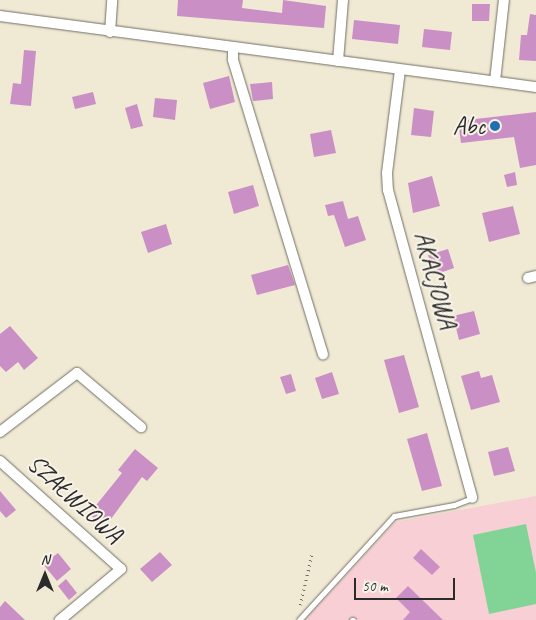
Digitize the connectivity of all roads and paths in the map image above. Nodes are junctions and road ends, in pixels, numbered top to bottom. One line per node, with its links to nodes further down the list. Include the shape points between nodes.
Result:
1 (112, 0): 5 (street)
2 (343, 0): 7 (street)
3 (504, 0): 9 (street)
4 (0, 16): 5 (street)
5 (110, 32): 6 (street)
6 (233, 48): 7 (street); 11 (street, via 233,60)
7 (338, 62): 8 (street)
8 (400, 70): 9 (street); 15 (street, AKACJOWA, via 387,173 388,190)
9 (495, 81): 10 (street)
10 (536, 87)
11 (323, 355)
12 (141, 427): 13 (street, via 77,373)
13 (0, 432)
14 (0, 461): 17 (street, SZAŁWIOWA, via 121,569)
15 (472, 498): 18 (lane, via 454,505 394,516)
16 (312, 553): 18 (path, via 300,596)
17 (60, 620)
18 (299, 620)

